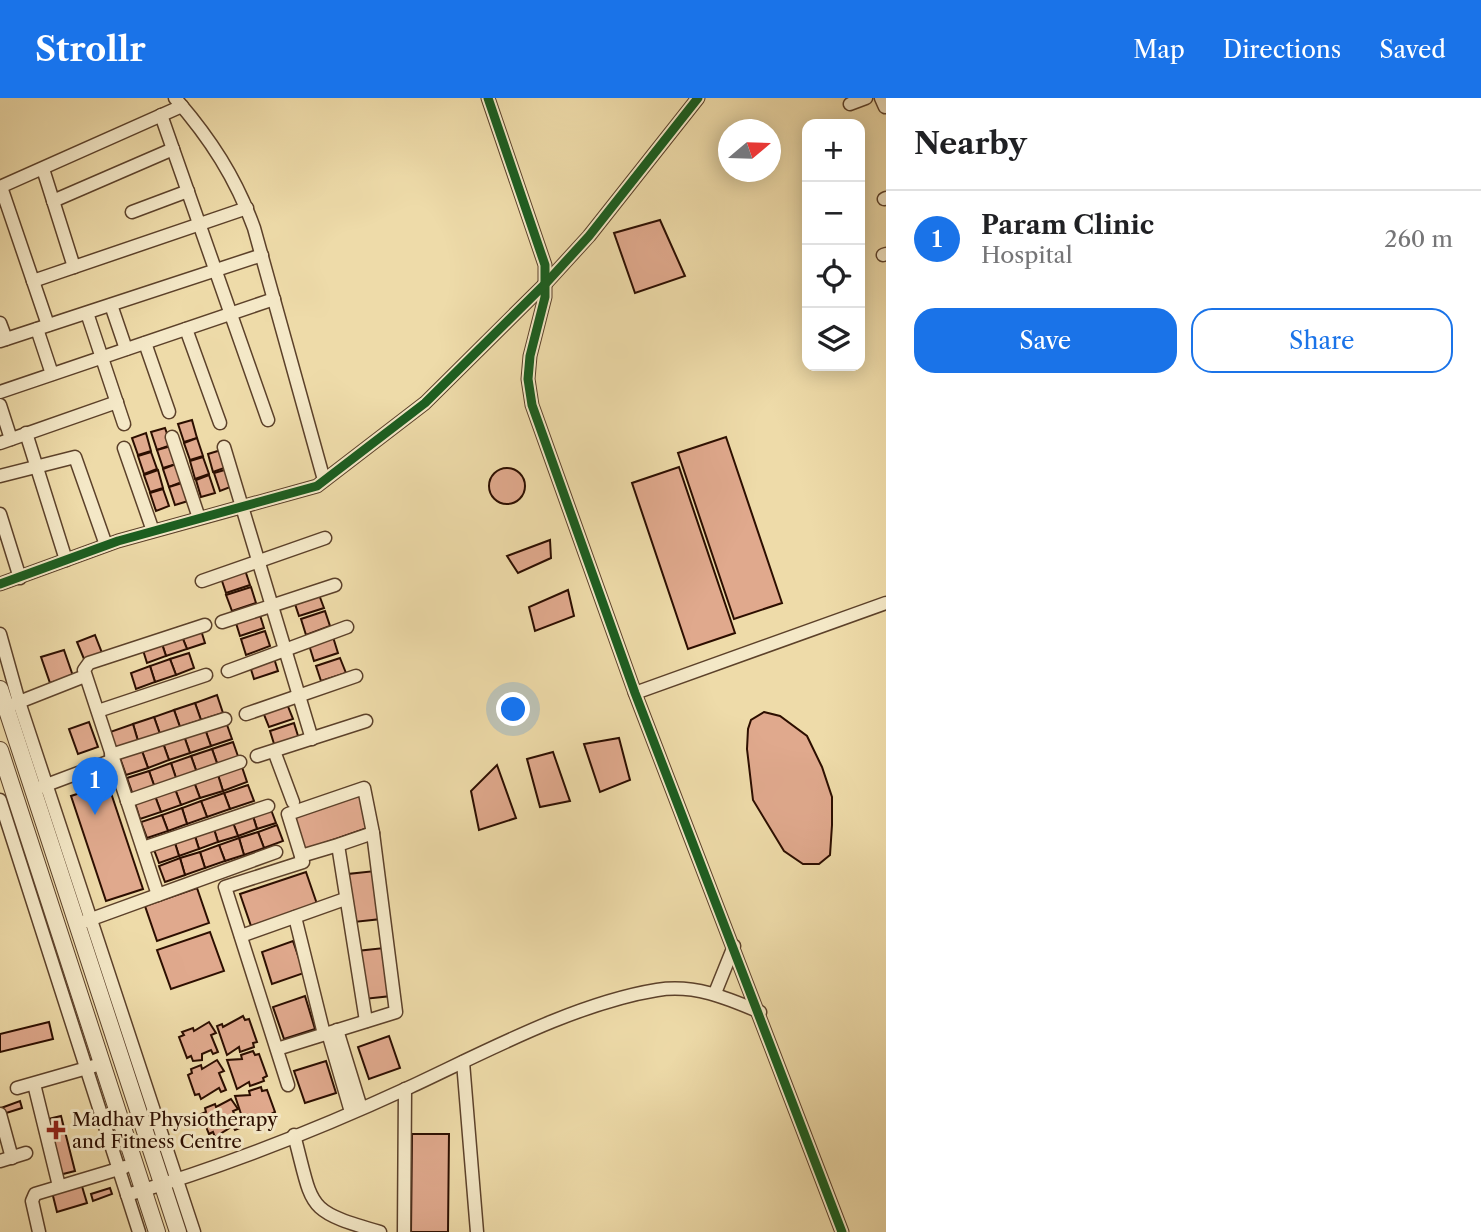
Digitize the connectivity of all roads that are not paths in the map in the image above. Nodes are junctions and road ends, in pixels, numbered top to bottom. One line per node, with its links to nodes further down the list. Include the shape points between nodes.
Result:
1 (488, 98): 19 (street, via 541,249)
2 (698, 98): 19 (street)
3 (866, 98): 5 (street)
4 (178, 102): 6 (street); 12 (street, via 221,155)
5 (849, 104)
6 (161, 115): 7 (street); 8 (street)
7 (173, 149): 10 (street); 11 (street)
8 (43, 169): 9 (street); 11 (street)
9 (1, 187): 18 (street)
10 (188, 191): 13 (street); 14 (street)
11 (53, 201): 16 (street)
12 (247, 208): 14 (street); 15 (street)
13 (132, 212)
14 (200, 225): 16 (street); 17 (street)
15 (262, 255): 17 (street); 20 (street)
16 (74, 267): 18 (street)
17 (216, 270): 21 (street); 23 (street)
18 (33, 281): 25 (street)
19 (547, 282): 46 (street, via 425,404); 71 (street, via 530,356 532,405)
20 (274, 299): 23 (street); 46 (street)
21 (111, 305): 22 (street); 29 (street)
22 (87, 313): 25 (street); 30 (street)
23 (231, 314): 26 (street); 36 (street)
24 (0, 323): 27 (street)
25 (43, 327): 27 (street); 31 (street)
26 (186, 329): 28 (street); 37 (street)
27 (3, 340)
28 (145, 343): 29 (street); 35 (street)
29 (126, 349): 30 (street)
30 (102, 358): 31 (street); 33 (street)
31 (52, 374): 32 (street)
32 (0, 392)
33 (117, 402): 38 (street); 39 (street)
34 (0, 405): 41 (street)
35 (169, 412)
36 (268, 420)
37 (220, 423)
38 (124, 424)
39 (26, 433): 41 (street); 44 (street)
40 (172, 437): 49 (street)
41 (6, 441)
42 (224, 447): 47 (street)
43 (124, 448): 50 (street)
44 (36, 465): 45 (street); 52 (street, via 75,457); 53 (street)
45 (0, 476)
46 (324, 480): 47 (street, via 317,486)
47 (243, 506): 49 (street); 54 (street)
48 (0, 514): 55 (street)
49 (199, 518): 50 (street)
50 (153, 531): 52 (street)
51 (326, 538): 54 (street)
52 (106, 545): 53 (street)
53 (66, 560): 55 (street)
54 (259, 562): 56 (street); 60 (street)
55 (20, 578): 57 (street)
56 (202, 582)
57 (0, 584)
58 (335, 585): 60 (street)
59 (886, 603): 71 (street)
60 (272, 605): 61 (street); 65 (street)
61 (222, 622)
62 (205, 625): 68 (street, via 89,663)
63 (347, 627): 65 (street)
64 (0, 634): 73 (street)
65 (286, 650): 66 (street); 72 (street)
66 (228, 671)
67 (206, 675): 74 (street)
68 (85, 676): 73 (street); 74 (street)
69 (356, 676): 72 (street)
70 (0, 689): 73 (street)
71 (635, 693): 102 (street)
72 (300, 695): 75 (street); 78 (street)
73 (12, 704): 79 (street)
74 (98, 711): 83 (street)
75 (246, 714)
76 (225, 719): 83 (street)
77 (366, 721): 78 (street)
78 (312, 738): 80 (street)
79 (26, 746): 81 (street); 85 (street); 86 (street)
80 (274, 751): 82 (street); 89 (street)
81 (1, 753): 109 (street)
82 (257, 756)
83 (112, 758): 85 (street); 88 (street)
84 (240, 762): 88 (street)
85 (47, 785): 86 (street); 100 (street)
86 (31, 790): 100 (street)
87 (0, 800): 91 (street)
88 (127, 801): 94 (street)
89 (293, 802)
90 (268, 806): 94 (street)
91 (4, 826): 109 (street)
92 (373, 832): 93 (street); 96 (street, via 364,788 288,814); 105 (street, via 396,1012)
93 (338, 845): 96 (street); 98 (street)
94 (143, 848): 97 (street)
95 (276, 852): 97 (street)
96 (301, 856): 101 (street, via 303,862 225,887)
97 (158, 895): 100 (street)
98 (345, 899): 99 (street); 105 (street)
99 (295, 918): 101 (street); 106 (street)
100 (85, 921): 121 (street)
101 (240, 936): 107 (street)
102 (734, 946): 103 (street); 104 (street)
103 (715, 993): 104 (street); 108 (street, via 659,990 610,1002 489,1047)
104 (760, 1012): 133 (street)
105 (366, 1021): 106 (street)
106 (330, 1032): 107 (street); 114 (street)
107 (277, 1049): 111 (street)
108 (463, 1062): 113 (street); 132 (street)
109 (95, 1066): 110 (street); 119 (street); 120 (street)
110 (34, 1084): 112 (street); 122 (street)
111 (288, 1085)
112 (17, 1088)
113 (405, 1089): 114 (street); 131 (street)
114 (356, 1110): 116 (street)
115 (0, 1114): 118 (street)
116 (294, 1135): 121 (street); 130 (street, via 315,1205 330,1217)
117 (26, 1153): 118 (street)
118 (6, 1159)
119 (135, 1164): 120 (street); 123 (street)
120 (118, 1169): 122 (street); 124 (street)
121 (169, 1183): 123 (street); 128 (street); 129 (street)
122 (59, 1186): 125 (street, via 32,1197)
123 (144, 1190): 124 (street); 127 (street)
124 (127, 1195): 126 (street)
125 (39, 1232)
126 (139, 1232)
127 (158, 1232)
128 (178, 1232)
129 (194, 1232)
130 (380, 1232)
131 (404, 1232)
132 (477, 1232)
133 (842, 1232)

